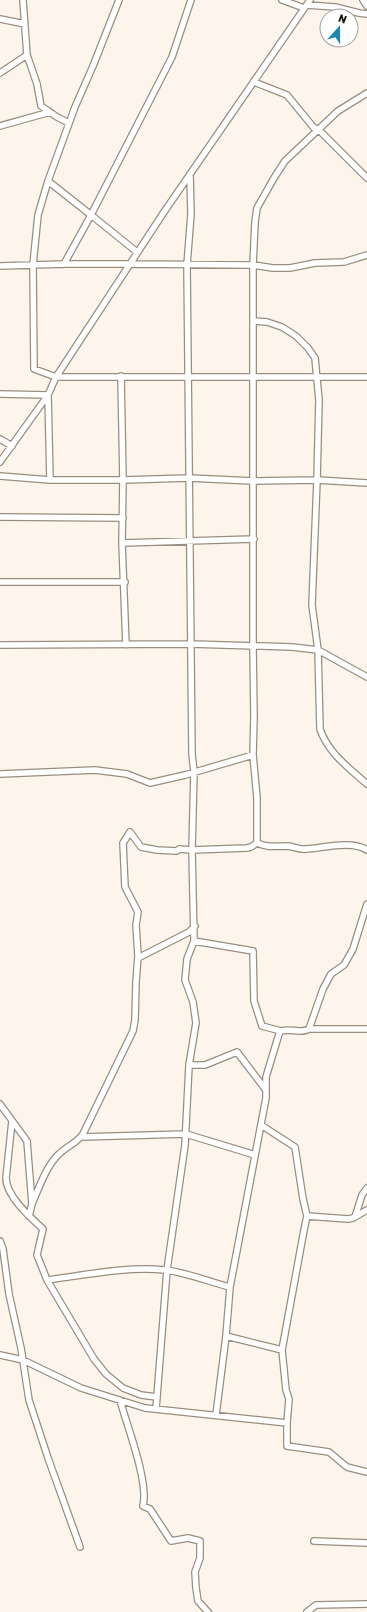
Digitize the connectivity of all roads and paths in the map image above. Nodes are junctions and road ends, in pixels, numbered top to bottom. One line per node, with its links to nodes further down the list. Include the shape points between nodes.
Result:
1 (23, 0): 10 (street)
2 (119, 0): 16 (street)
3 (191, 0): 22 (street, via 172,57)
4 (282, 0): 6 (street)
5 (363, 0): 7 (street)
6 (307, 4): 8 (street); 13 (street)
7 (367, 6)
8 (367, 14)
9 (0, 19): 10 (street)
10 (25, 24): 11 (street)
11 (27, 55): 12 (street); 15 (street, via 41,106)
12 (0, 73)
13 (254, 82): 18 (street, via 287,95); 19 (street)
14 (367, 92): 18 (street, via 338,111)
15 (50, 112): 16 (street); 17 (street)
16 (69, 123): 21 (street)
17 (0, 126)
18 (318, 130): 20 (street); 29 (street, via 285,161 261,200 254,222)
19 (190, 174): 23 (street); 28 (street, via 191,214)
20 (367, 178)
21 (48, 180): 22 (street); 27 (street, via 38,215)
22 (91, 215): 23 (street); 25 (street)
23 (138, 252): 26 (street)
24 (367, 255): 29 (street, via 344,262 315,263 290,268)
25 (64, 264): 26 (street); 27 (street)
26 (129, 264): 28 (street); 34 (street)
27 (33, 265): 30 (street); 34 (street, via 34,369)
28 (186, 265): 29 (street); 35 (street)
29 (252, 265): 31 (street)
30 (0, 266)
31 (253, 321): 33 (street, via 282,327 296,336 315,358); 36 (street)
32 (121, 376): 34 (street); 35 (street); 46 (street)
33 (317, 376): 36 (street); 37 (street); 47 (street)
34 (56, 377): 39 (street)
35 (188, 377): 36 (street); 44 (street)
36 (252, 377): 48 (street)
37 (367, 377)
38 (0, 394): 39 (street)
39 (48, 394): 41 (street); 45 (street)
40 (0, 439): 41 (street)
41 (12, 446): 42 (street)
42 (0, 462)
43 (0, 476): 45 (street)
44 (189, 478): 46 (street); 48 (street); 53 (street)
45 (50, 480): 46 (street)
46 (123, 480): 51 (street)
47 (317, 480): 48 (street); 49 (street); 61 (street, via 312,605)
48 (253, 481): 52 (street)
49 (367, 483)
50 (0, 517): 51 (street)
51 (123, 518): 54 (street)
52 (254, 539): 53 (street); 60 (street)
53 (191, 542): 54 (street); 58 (street)
54 (122, 544): 56 (street)
55 (0, 582): 56 (street)
56 (125, 582): 59 (street)
57 (0, 644): 59 (street)
58 (191, 644): 59 (street); 60 (street); 64 (street)
59 (126, 645)
60 (253, 647): 61 (street); 63 (street)
61 (318, 650): 62 (street); 66 (street, via 322,738 330,750)
62 (367, 677)
63 (253, 755): 64 (street); 67 (street, via 257,798)
64 (194, 772): 65 (street, via 150,783 127,774 95,770); 68 (street)
65 (0, 774)
66 (367, 784)
67 (257, 844): 68 (street, via 247,848); 69 (street, via 305,850 331,846 361,846)
68 (192, 850): 71 (street); 73 (street, via 157,850 141,847 130,832 123,843 125,887 138,912)
69 (367, 850)
70 (367, 904): 74 (street, via 353,949 344,965 331,974)
71 (195, 926): 72 (street); 73 (street, via 189,932)
72 (194, 941): 76 (street, via 253,951 254,1001 262,1026); 77 (street, via 187,959 185,980 193,1002 196,1023)
73 (138, 958): 83 (street, via 133,1030)
74 (309, 1029): 75 (street); 76 (street)
75 (367, 1029)
76 (281, 1031): 78 (street, via 266,1077)
77 (189, 1065): 78 (street, via 205,1065 237,1052); 82 (street)
78 (266, 1090): 81 (street)
79 (0, 1104): 80 (street)
80 (12, 1121): 86 (street, via 27,1141); 88 (street, via 6,1184)
81 (261, 1125): 84 (street); 89 (street, via 295,1147)
82 (186, 1134): 83 (street); 84 (street); 92 (street)
83 (81, 1137): 86 (street, via 59,1153 52,1162)
84 (255, 1155): 94 (street)
85 (367, 1188): 90 (street)
86 (32, 1204): 88 (street)
87 (367, 1210): 90 (street)
88 (29, 1216): 93 (street, via 43,1229 37,1255)
89 (307, 1216): 90 (street, via 348,1219); 96 (street)
90 (355, 1217)
91 (0, 1241): 98 (street)
92 (167, 1270): 93 (street, via 124,1270); 94 (street); 99 (street)
93 (47, 1280): 99 (street, via 94,1359 106,1374 130,1392)
94 (230, 1288): 95 (street)
95 (226, 1336): 96 (street); 102 (street)
96 (282, 1350): 103 (street, via 289,1399)
97 (0, 1355): 98 (street)
98 (23, 1360): 100 (street, via 82,1388); 107 (street, via 29,1400)
99 (157, 1397): 101 (street)
100 (120, 1400): 101 (street); 109 (street, via 139,1463 145,1498 143,1506 150,1509 171,1541 188,1538 200,1541 200,1558 195,1572 196,1588 198,1601)
101 (156, 1409): 102 (street)
102 (216, 1414): 103 (street)
103 (288, 1423): 104 (street, via 287,1446 329,1452 346,1467)
104 (367, 1472)
105 (314, 1541): 106 (street)
106 (367, 1543)
107 (80, 1547)
108 (367, 1604): 110 (street, via 316,1604)
109 (208, 1612)
110 (307, 1612)

